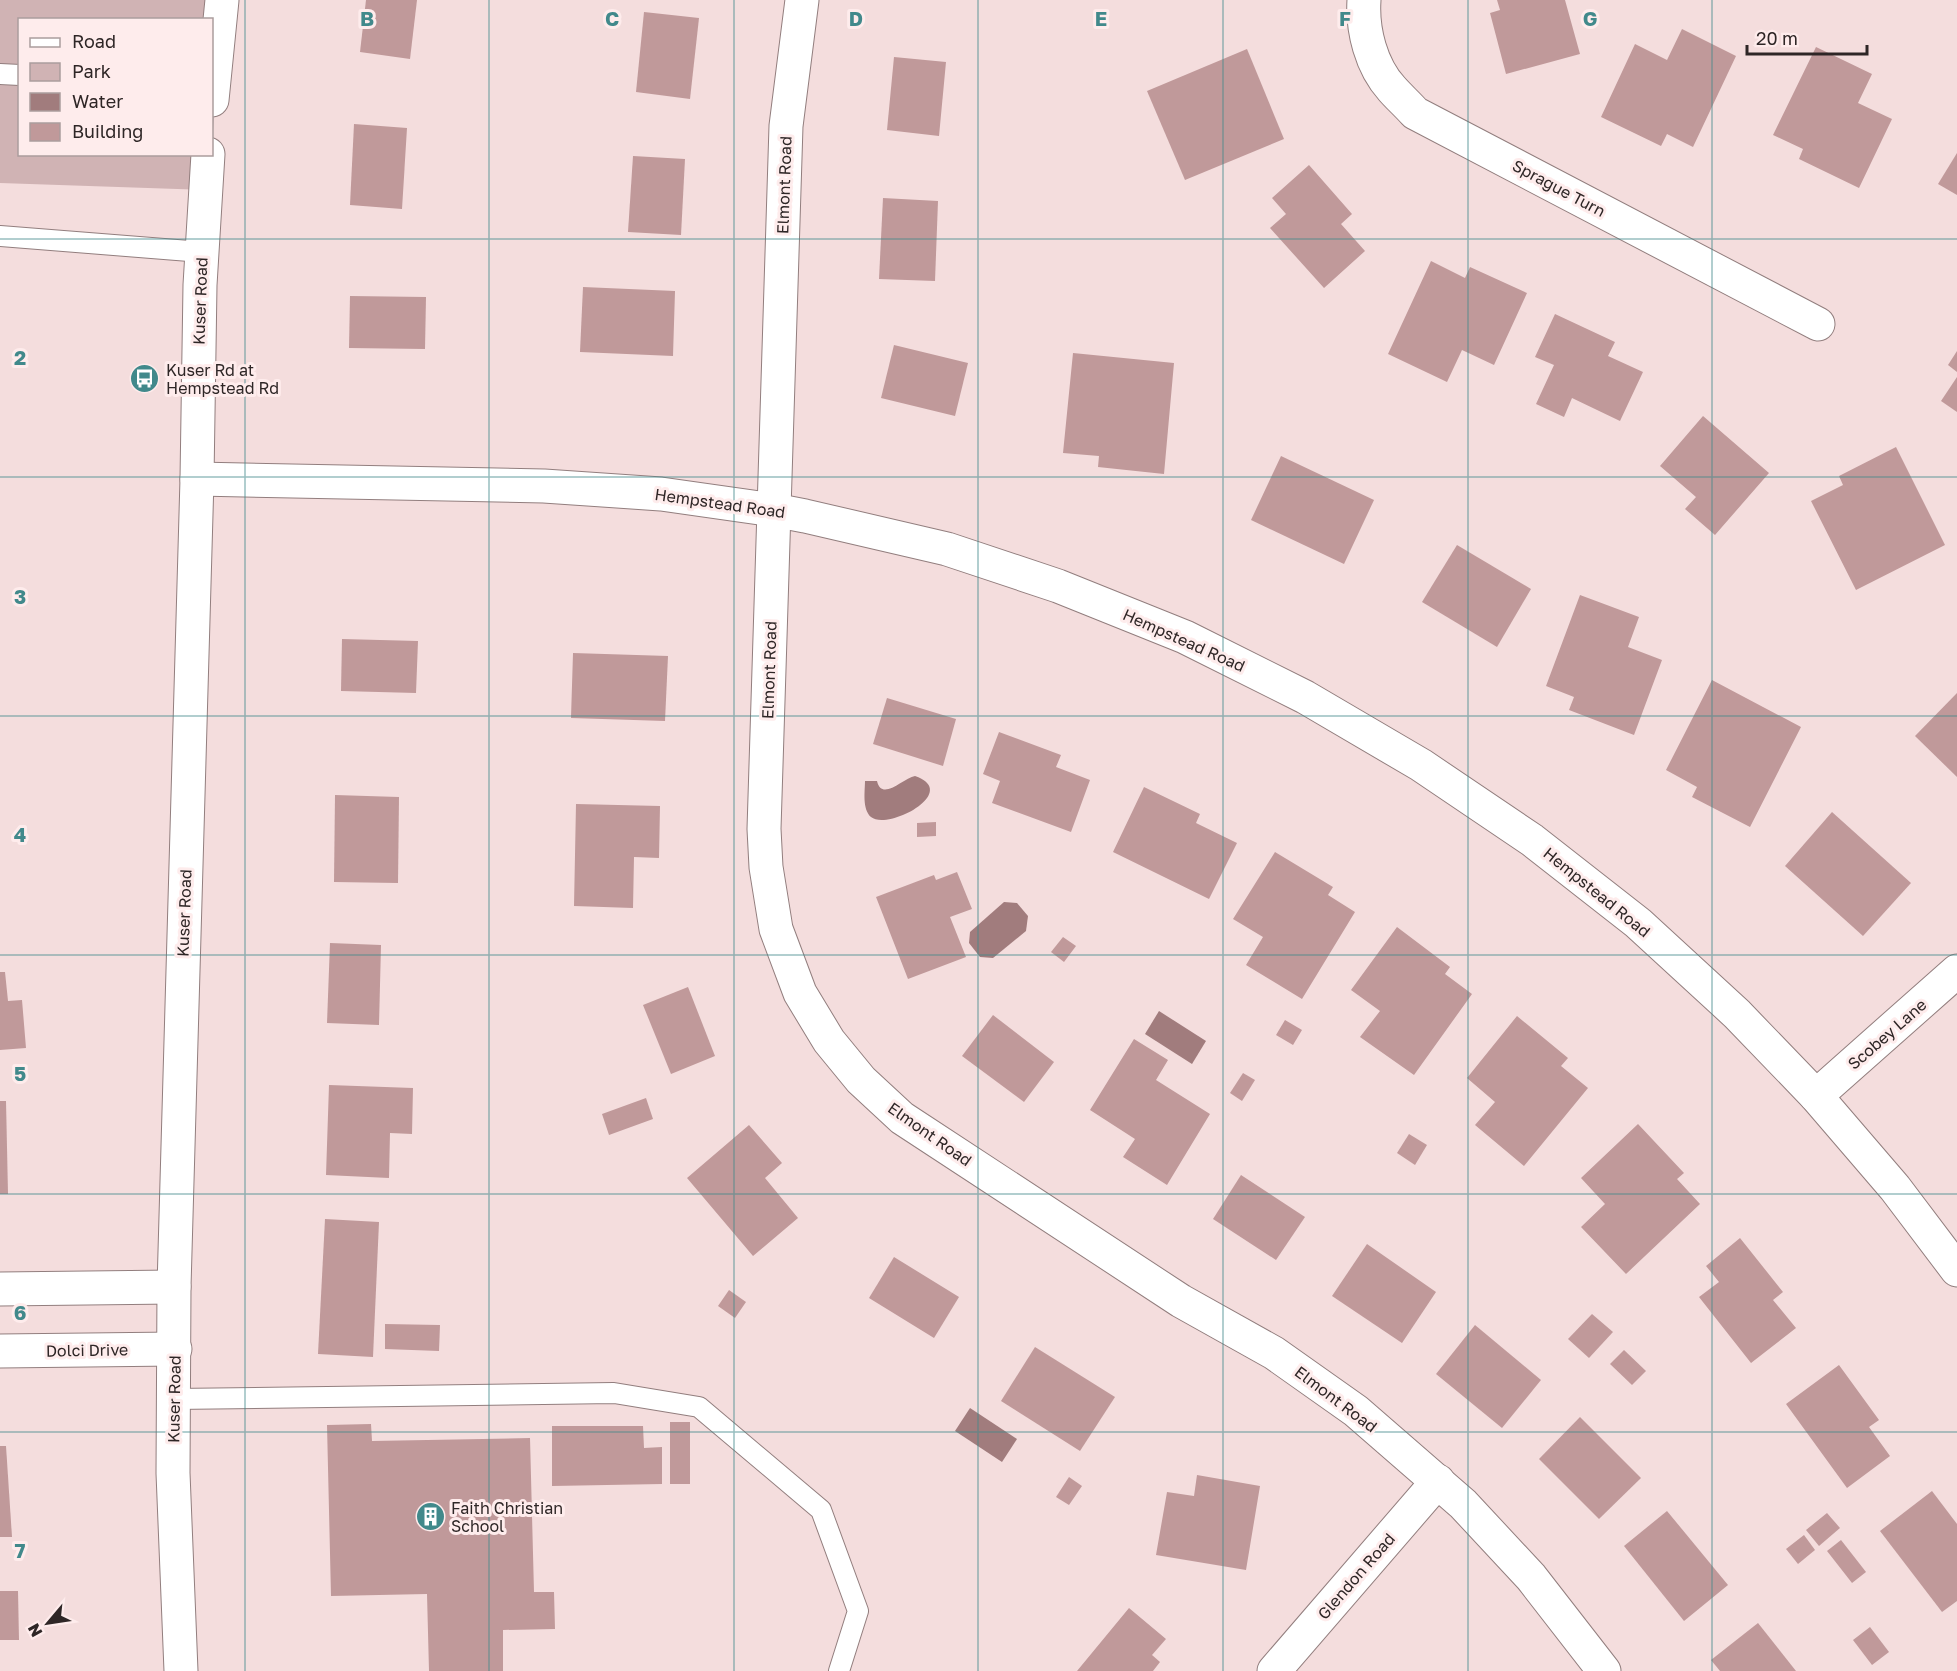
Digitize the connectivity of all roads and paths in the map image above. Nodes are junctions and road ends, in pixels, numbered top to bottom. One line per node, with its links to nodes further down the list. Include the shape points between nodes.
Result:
1 (222, 0): 6 (street)
2 (802, 0): 12 (street, Elmont Road, via 786,126)
3 (1364, 0): 10 (street, Sprague Turn, via 1363,16 1371,53 1390,87 1415,113)
4 (0, 74): 5 (lane)
5 (18, 75)
6 (213, 80)
7 (208, 156): 9 (street, Kuser Road)
8 (0, 236): 9 (lane)
9 (202, 252): 11 (street, Kuser Road)
10 (1818, 324)
11 (197, 479): 12 (street, Hempstead Road, via 544,486 661,494); 16 (street, Kuser Road)
12 (774, 510): 14 (street, Hempstead Road, via 947,549 1058,586 1185,638 1305,697 1421,765 1532,840 1638,923 1737,1014); 21 (street, Elmont Road, via 766,867 776,929 800,993 829,1041 861,1080 902,1118 1181,1301 1274,1353 1356,1411)
13 (1957, 971): 14 (street, Scobey Lane)
14 (1816, 1096): 15 (street, Hempstead Road, via 1895,1188)
15 (1957, 1270)
16 (174, 1287): 17 (street); 18 (street, Kuser Road)
17 (0, 1289)
18 (175, 1349): 19 (street, Dolci Drive); 20 (street, Kuser Road)
19 (0, 1351)
20 (174, 1399): 22 (street, Kuser Road); 23 (lane, via 614,1393 699,1407 820,1510 858,1611)
21 (1438, 1480): 24 (street, Glendon Road); 25 (street, Elmont Road, via 1531,1577)
22 (181, 1671)
23 (839, 1671)
24 (1274, 1671)
25 (1604, 1671)

